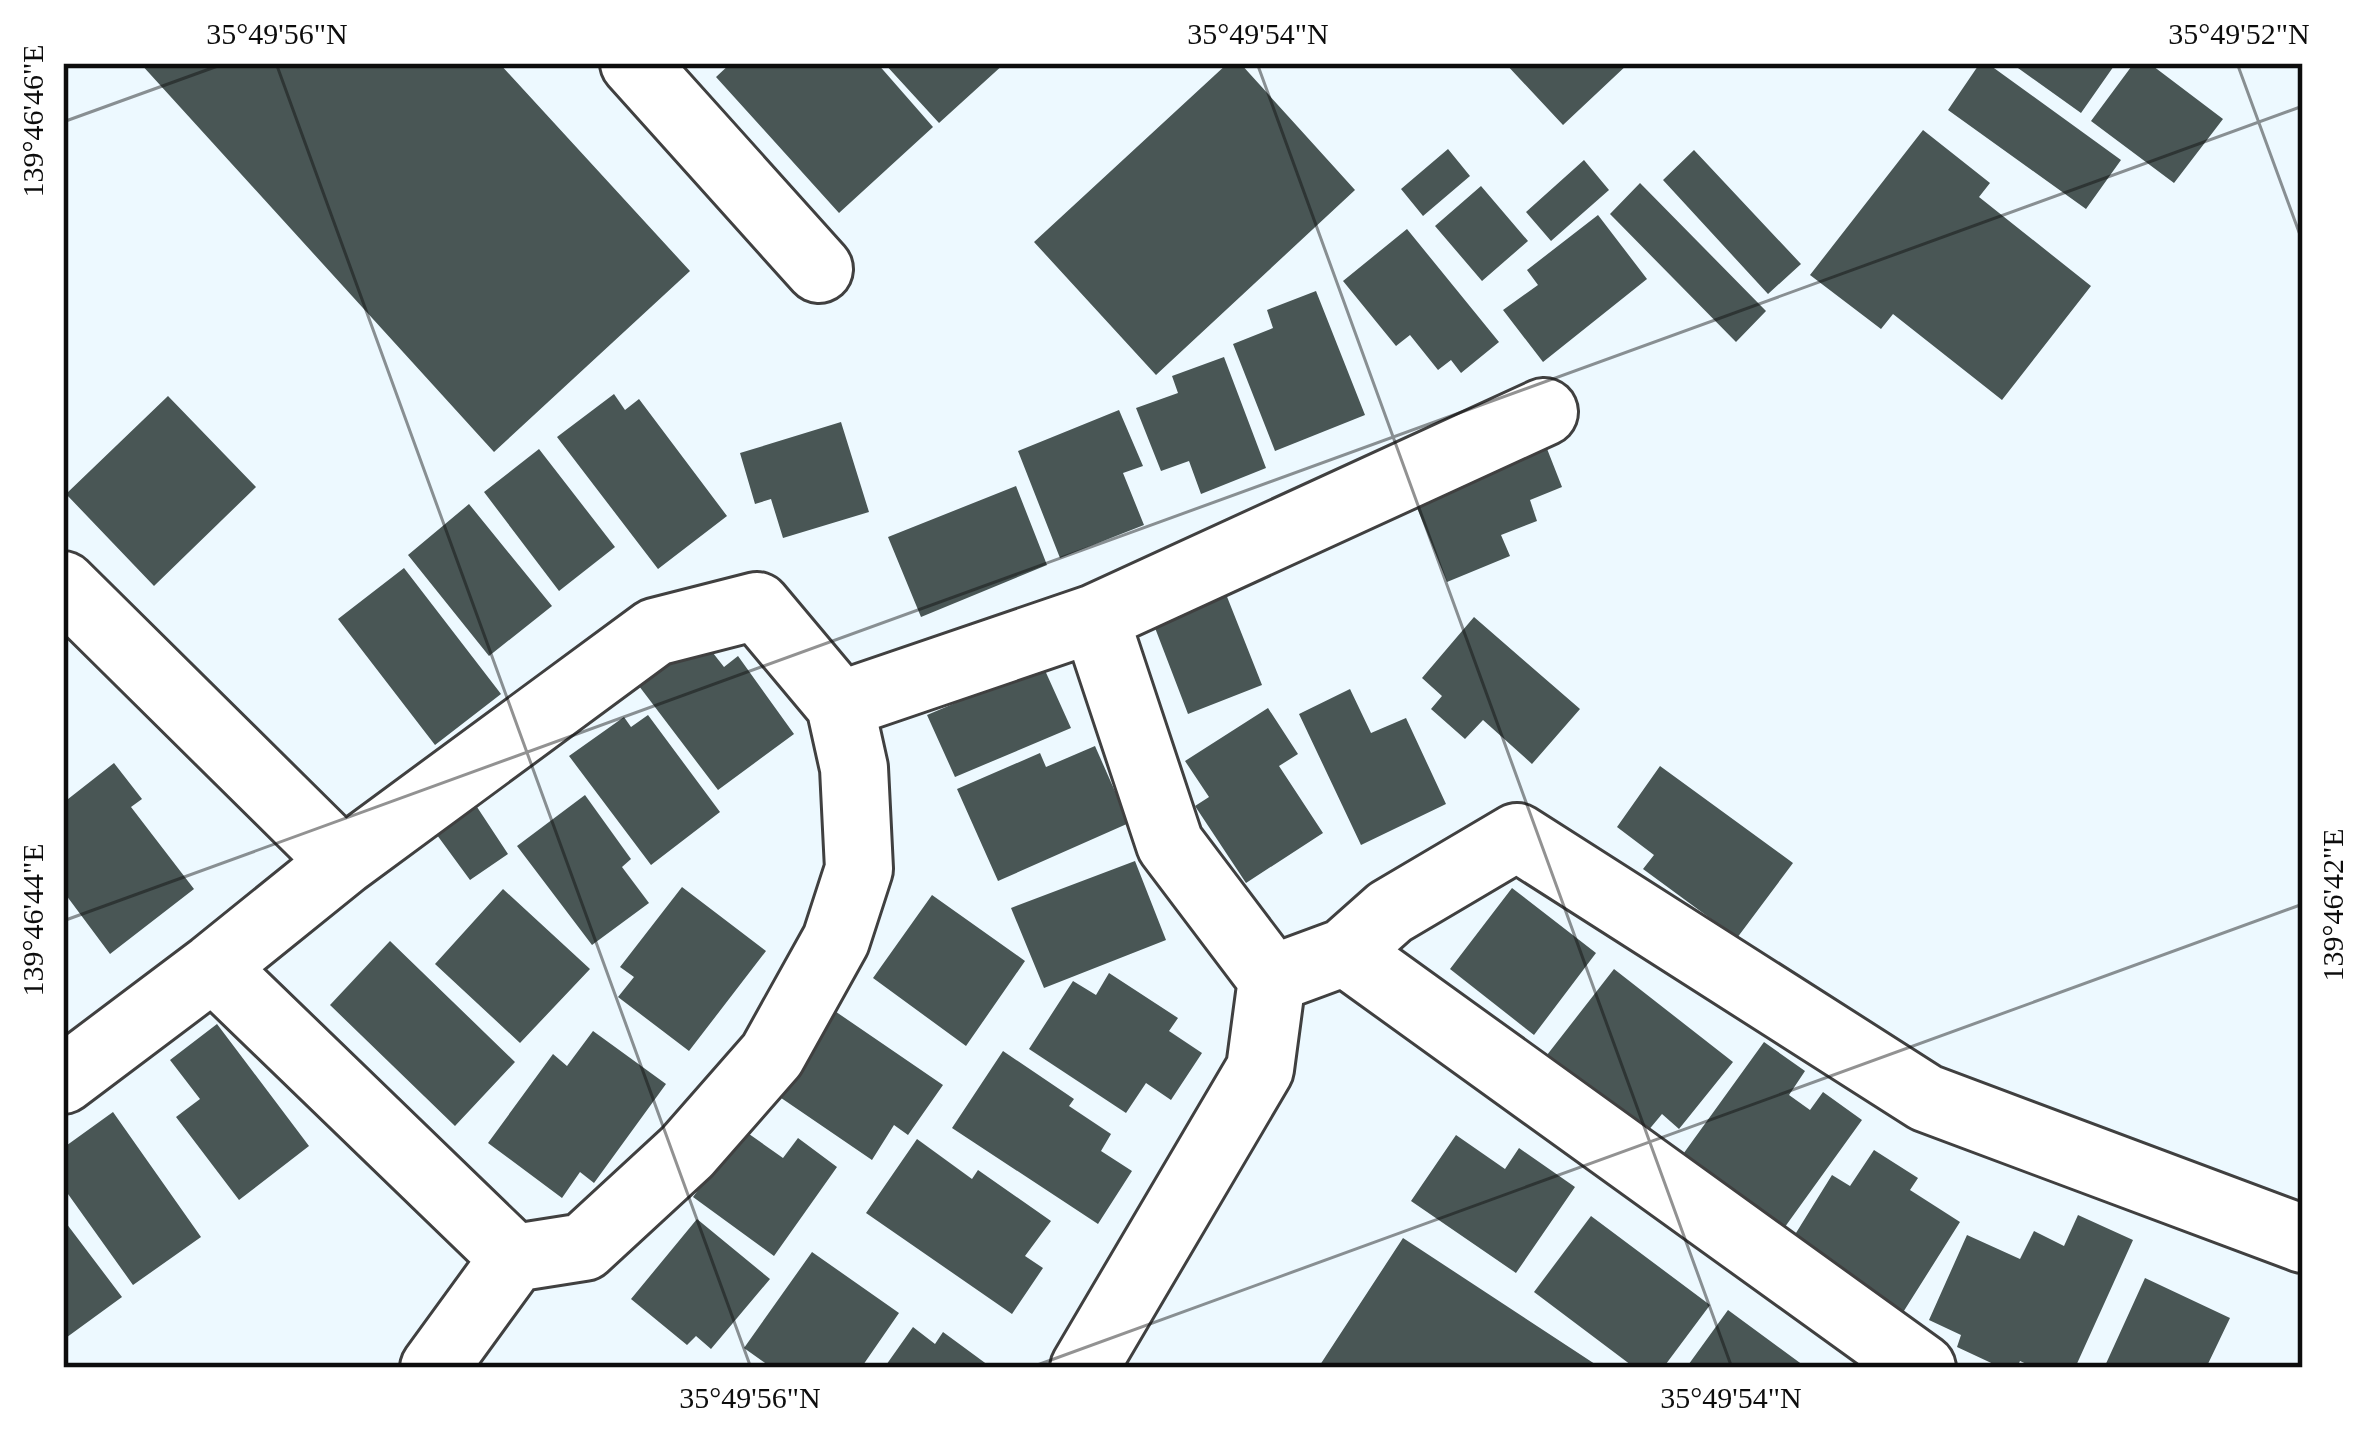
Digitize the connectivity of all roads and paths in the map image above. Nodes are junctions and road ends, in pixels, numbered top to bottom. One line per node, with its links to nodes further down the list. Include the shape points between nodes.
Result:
1 (634, 63): 2 (street)
2 (819, 269)
3 (1544, 412): 5 (street)
4 (63, 585): 7 (street)
5 (1095, 619): 6 (street); 10 (street, via 1170,844)
6 (840, 705): 7 (street, via 757,606 655,632); 13 (street, via 854,768 860,869 836,940 772,1055 687,1152 584,1247)
7 (343, 862): 9 (street)
8 (1345, 952): 10 (street); 12 (street, via 1390,912 1517,837 1926,1098); 16 (street)
9 (214, 967): 11 (street); 13 (street)
10 (1272, 980): 15 (street, via 1260,1069)
11 (63, 1080)
12 (2303, 1239)
13 (514, 1258): 14 (street)
14 (434, 1368)
15 (1084, 1368)
16 (1922, 1368)

